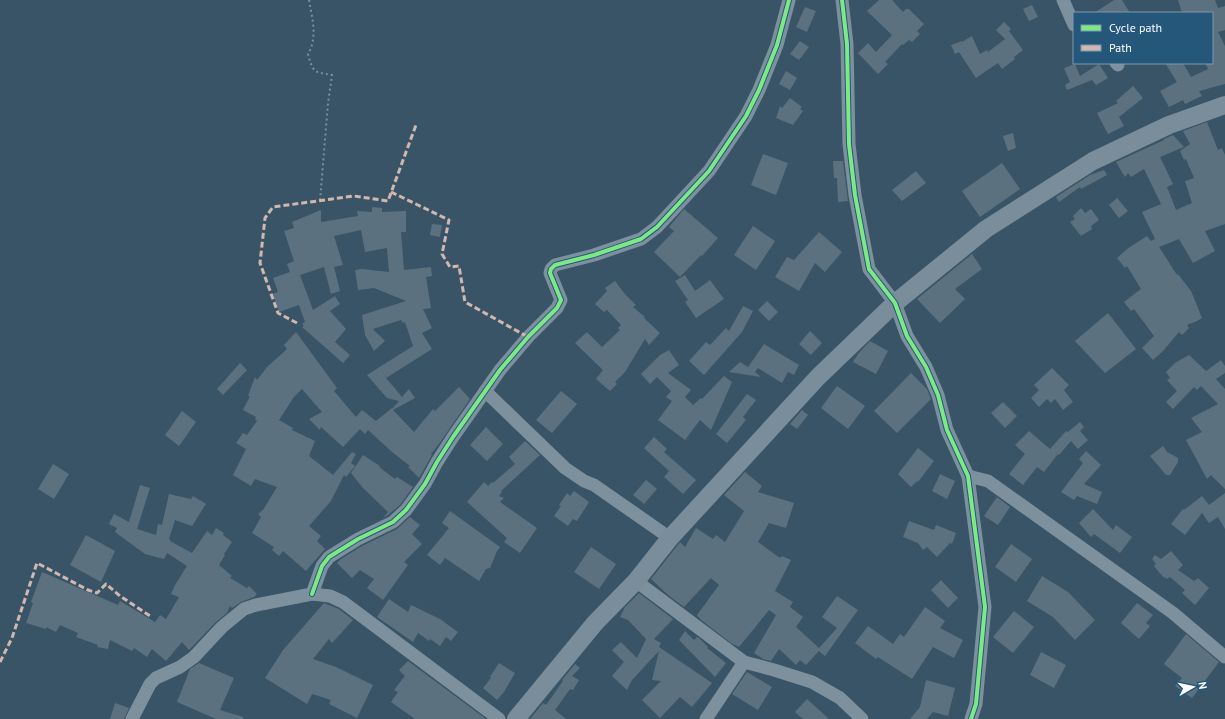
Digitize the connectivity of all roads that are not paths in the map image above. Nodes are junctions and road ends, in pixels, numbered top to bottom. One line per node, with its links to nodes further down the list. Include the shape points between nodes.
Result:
1 (789, 0): 7 (street, via 776,45 756,97 709,171 657,227 641,239 555,265 550,273 561,300 557,308 528,337)
2 (842, 0): 6 (street, via 847,44 849,144 855,195 869,269)
3 (1063, 0): 4 (street)
4 (1073, 23)
5 (1225, 105): 6 (main road, via 1169,126 1093,161 986,229)
6 (896, 303): 8 (street, via 907,336 929,374 947,430); 9 (main road, via 818,377)
7 (485, 391): 9 (street, via 565,468); 11 (street, via 406,510 393,522 329,557 322,566)
8 (968, 476): 12 (street, via 988,481 1173,614); 19 (street, via 985,607 976,704)
9 (670, 538): 10 (main road)
10 (636, 581): 13 (street); 16 (main road, via 595,623)
11 (312, 594): 14 (street, via 256,605 244,610 222,627 194,657 153,681); 15 (street, via 330,596 343,602)
12 (1225, 656)
13 (744, 662): 17 (street); 18 (street, via 812,682 840,698)
14 (132, 719)
15 (499, 719)
16 (516, 719)
17 (706, 719)
18 (862, 719)
19 (971, 719)

